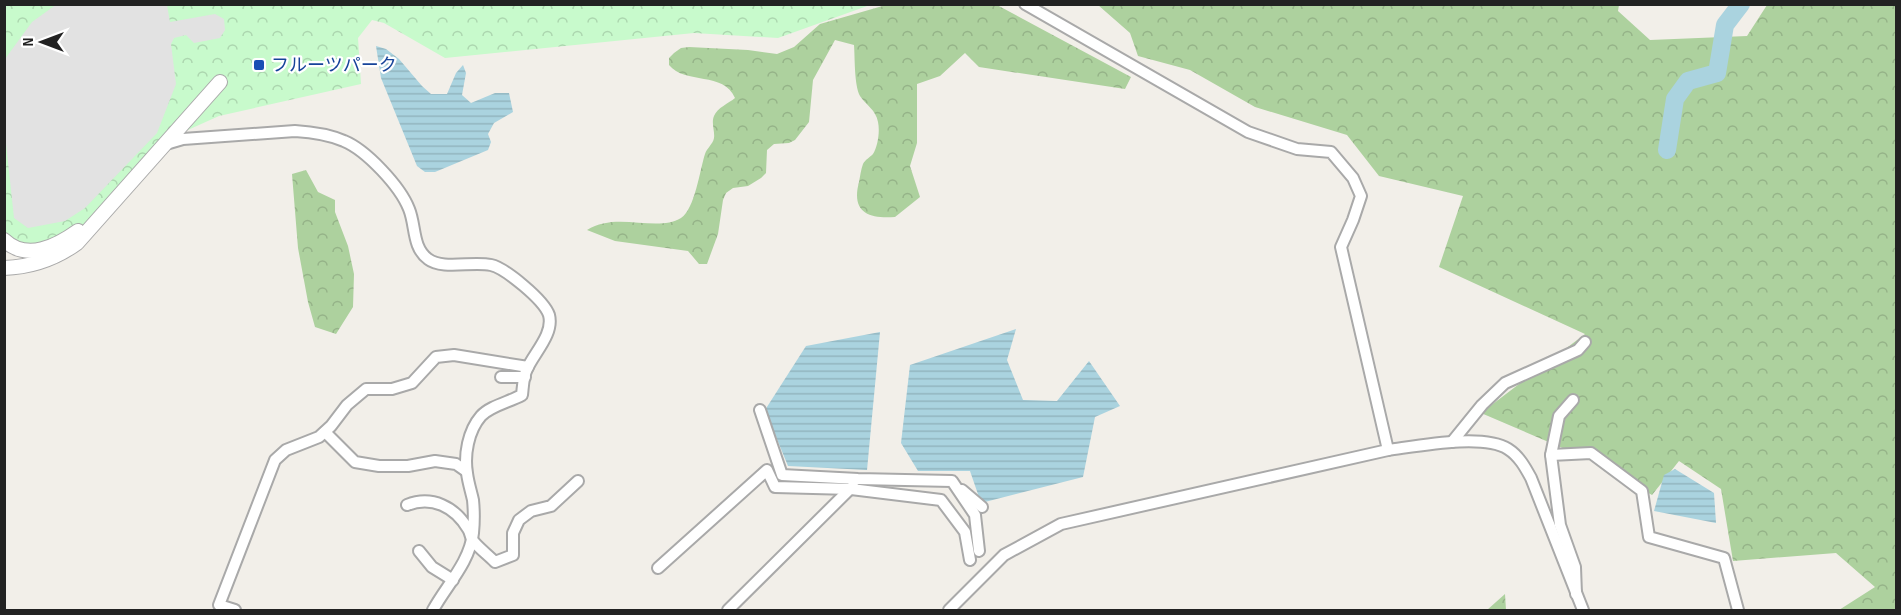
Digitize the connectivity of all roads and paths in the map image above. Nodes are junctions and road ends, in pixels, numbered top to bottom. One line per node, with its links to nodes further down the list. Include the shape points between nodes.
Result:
1 (1025, 4): 14 (street, via 1248,132 1297,149 1331,152 1353,177 1361,196 1341,247)
2 (220, 82): 3 (street)
3 (166, 144): 4 (street); 8 (street, via 183,139 295,131 344,141 372,161 399,191 409,209 418,248 428,259 436,263 491,265 540,302 549,315 549,325)
4 (111, 206): 5 (street, via 56,246 18,250); 6 (street, via 64,252 34,264)
5 (4, 240)
6 (4, 268)
7 (1585, 342): 13 (street, via 1578,350 1505,383)
8 (526, 372): 9 (street); 12 (street, via 454,355 436,357 412,383 366,389); 16 (street, via 522,395 481,416 471,432)
9 (501, 377)
10 (1573, 400): 15 (street, via 1559,416)
11 (760, 410): 17 (street, via 782,475)
12 (325, 432): 16 (street, via 355,462 408,466 435,461 456,464); 30 (street, via 286,450 275,460 219,605)
13 (1452, 442): 14 (street); 29 (street, via 1493,442 1522,461)
14 (1388, 450): 33 (street, via 1061,524 1004,555)
15 (1551, 455): 29 (street, via 1560,525 1575,567); 35 (street, via 1591,453 1642,491 1649,537 1724,558)
16 (466, 471): 23 (street, via 473,502)
17 (858, 479): 19 (street); 20 (street)
18 (578, 481): 23 (street, via 551,506 531,511 519,520 513,533 513,555 495,562)
19 (952, 481): 22 (street); 25 (street, via 975,515)
20 (851, 489): 26 (street, via 941,500 965,532); 27 (street, via 775,487 767,470); 32 (street)
21 (407, 505): 23 (street, via 417,501 438,502 453,510)
22 (982, 507)
23 (472, 540): 28 (street)
24 (419, 551): 28 (street, via 432,567)
25 (979, 551)
26 (970, 561)
27 (658, 568)
28 (453, 580): 31 (street)
29 (1576, 594): 34 (street)
30 (235, 610)
31 (434, 610)
32 (728, 610)
33 (949, 610)
34 (1583, 610)
35 (1738, 610)

